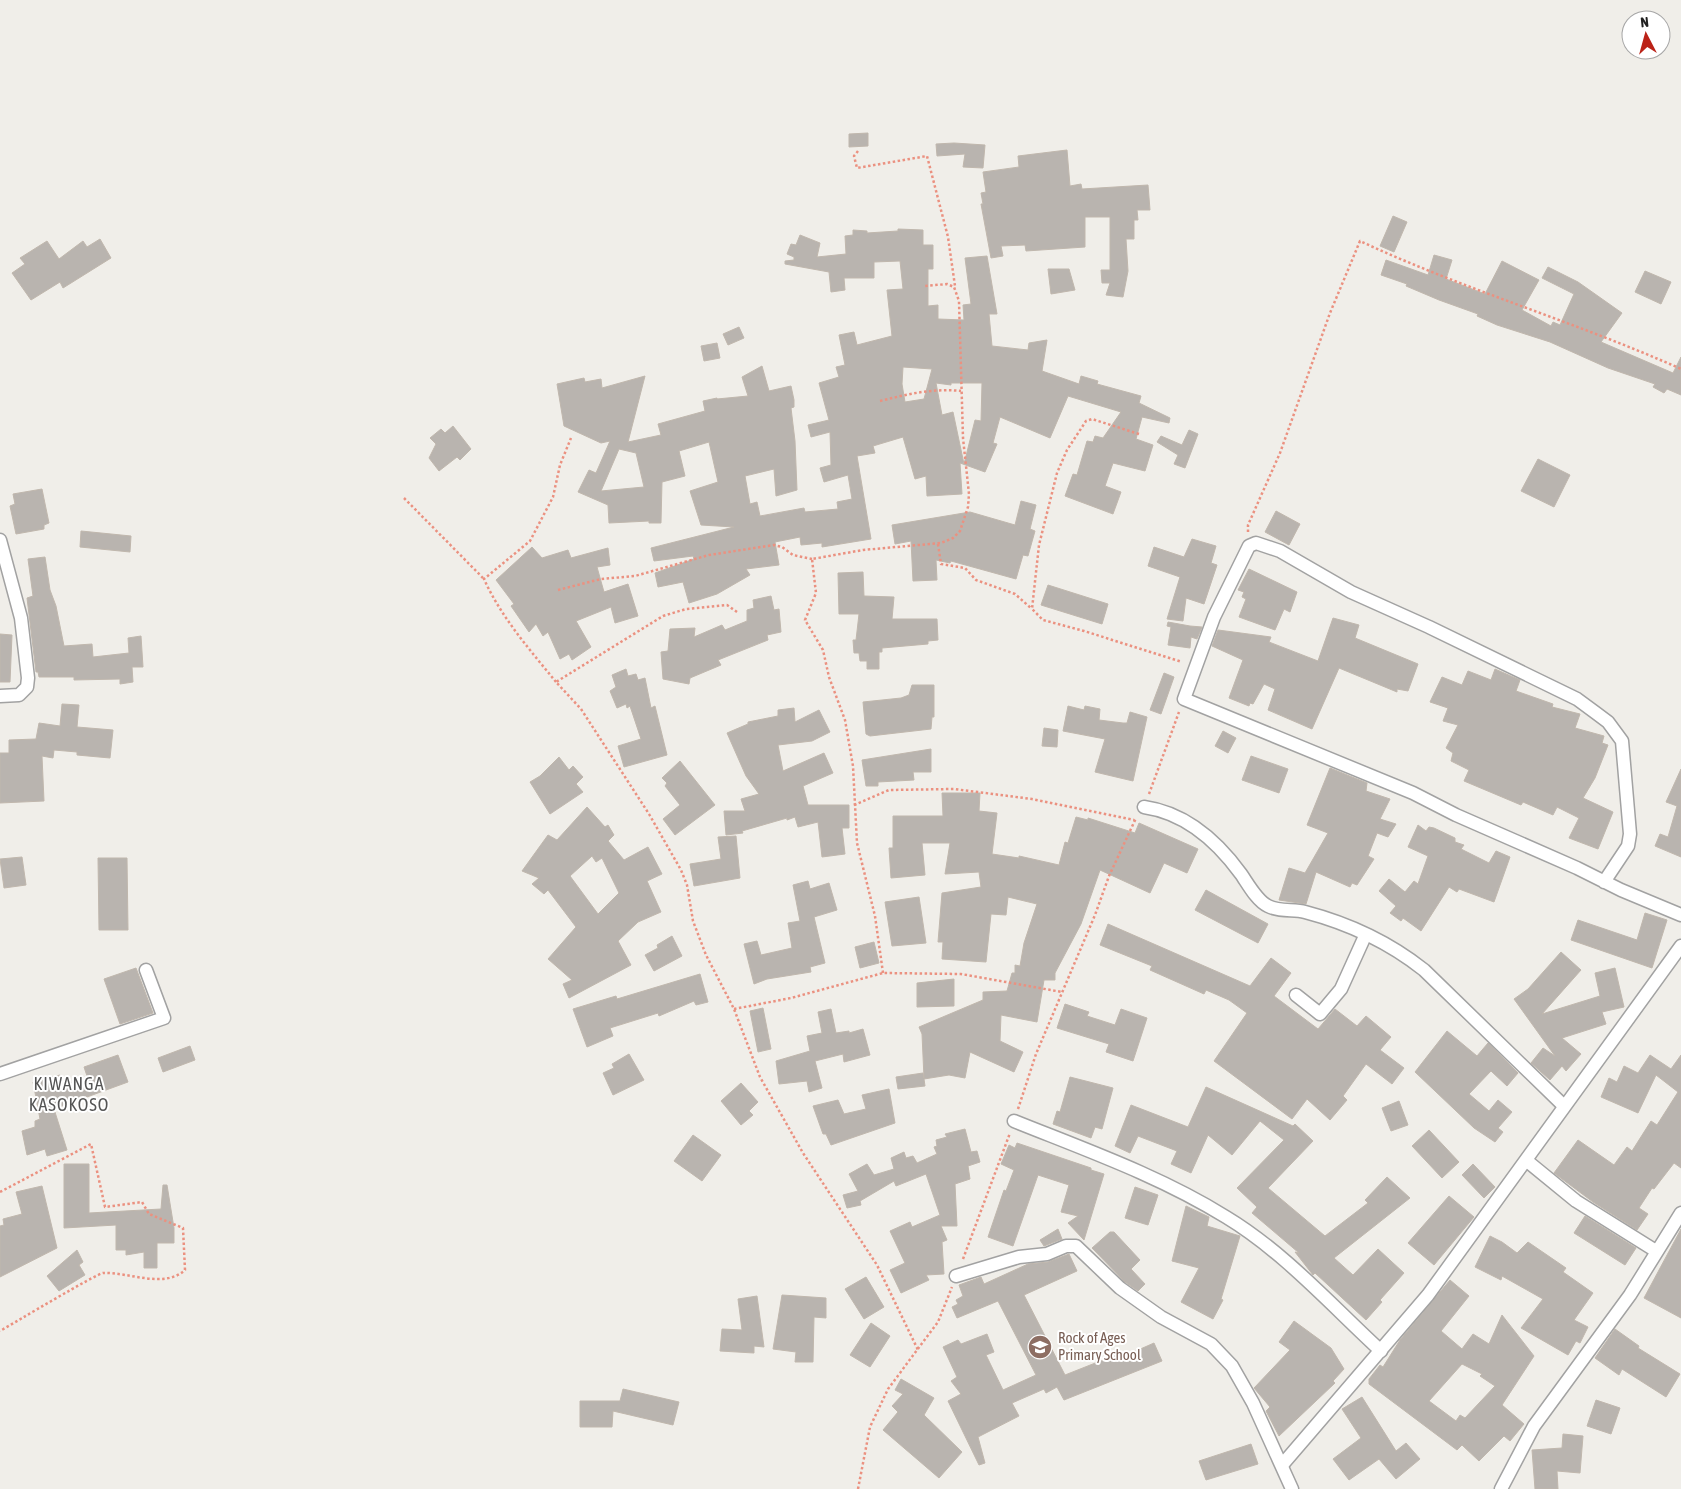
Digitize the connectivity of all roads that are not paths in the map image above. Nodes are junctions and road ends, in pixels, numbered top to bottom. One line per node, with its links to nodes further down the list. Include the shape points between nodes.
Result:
1 (0, 540): 2 (street, via 21,618 28,678 27,687 19,695)
2 (0, 696)
3 (1144, 807): 6 (street, via 1178,816 1208,838 1232,861 1268,906 1304,911)
4 (1604, 882): 4 (street, via 1628,846 1630,834 1622,741 1608,722 1577,698 1351,592 1280,551 1256,543 1248,546 1214,617 1184,699 1413,794); 5 (street)
5 (1681, 915)
6 (1365, 936): 9 (street, via 1341,988 1320,1014); 11 (street, via 1387,944 1424,970)
7 (1681, 946): 11 (street)
8 (146, 970): 10 (street, via 164,1018)
9 (1296, 995)
10 (0, 1074)
11 (1564, 1106): 13 (street)
12 (1014, 1121): 17 (street, via 1169,1186 1226,1217 1273,1251)
13 (1527, 1161): 15 (street, via 1576,1201); 17 (street, via 1428,1295)
14 (1681, 1213): 15 (street)
15 (1656, 1251): 20 (street, via 1630,1296 1534,1426)
16 (956, 1276): 18 (street, via 1019,1257 1076,1246 1120,1288 1161,1317 1211,1344 1232,1366)
17 (1381, 1351): 18 (street)
18 (1282, 1465): 19 (street)
19 (1292, 1489)
20 (1501, 1489)

